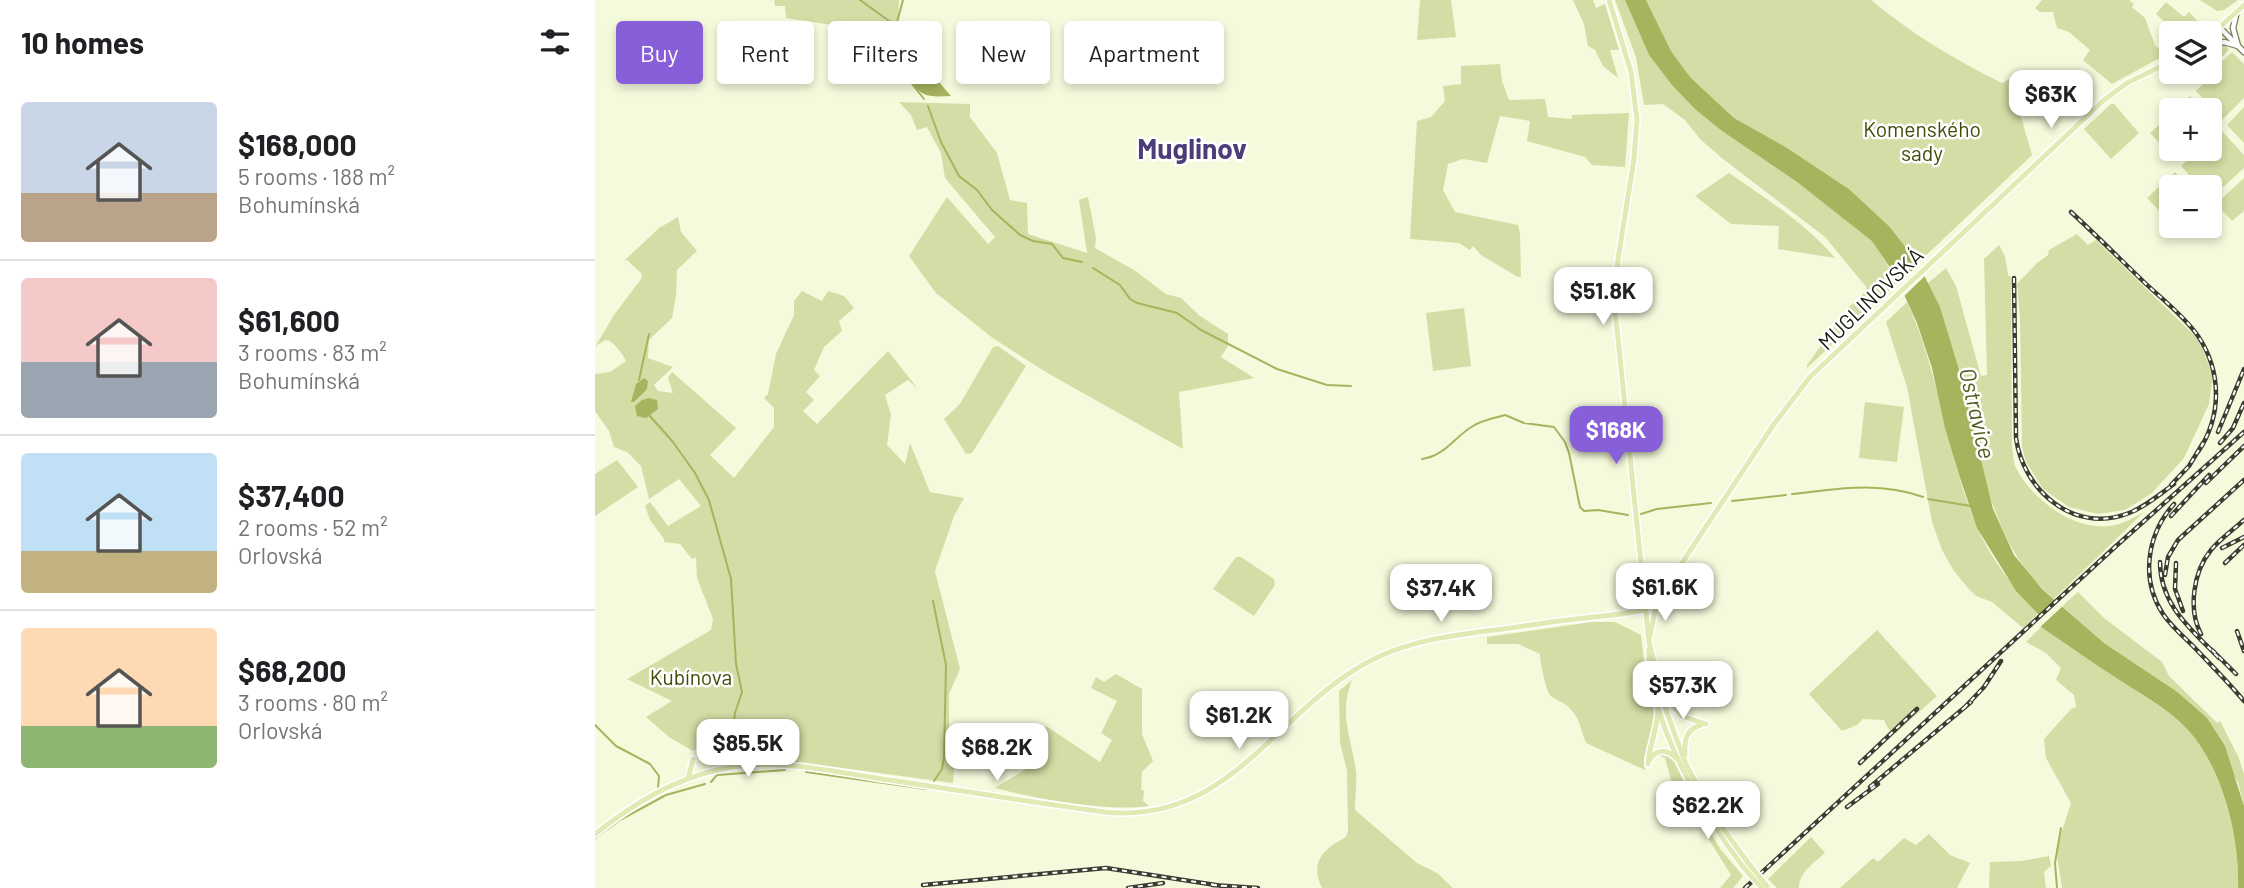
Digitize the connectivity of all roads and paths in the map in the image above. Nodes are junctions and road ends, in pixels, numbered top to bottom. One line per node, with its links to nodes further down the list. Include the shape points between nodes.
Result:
1 (1609, 0): 10 (main road, via 1631,72 1637,120 1615,309)
2 (2244, 5): 3 (main road)
3 (2238, 11): 4 (main road); 7 (street, via 2233,28)
4 (2222, 26)
5 (2222, 30): 7 (street)
6 (2222, 42): 7 (street)
7 (2238, 46): 8 (street)
8 (2244, 52)
9 (2159, 67): 11 (main road, MUGLINOVSKÁ, via 2104,100 1810,377)
10 (1642, 584): 11 (main road, via 1650,592); 13 (main road)
11 (1665, 588): 12 (main road, MUGLINOVSKÁ)
12 (1659, 598): 13 (main road, MUGLINOVSKÁ); 14 (main road)
13 (1644, 610): 14 (main road); 19 (main road, via 1433,639 1378,657 1333,686 1226,778 1188,801 1161,810 1104,812 790,765 725,768)
14 (1649, 642): 15 (main road); 16 (main road, via 1648,660)
15 (1660, 687): 18 (main road); 18 (main road, via 1682,716 1706,724 1693,728 1685,738)
16 (1658, 702): 18 (main road); 18 (main road, via 1658,724 1648,764 1652,755 1665,750)
17 (693, 759): 19 (main road)
18 (1683, 765): 21 (main road, bridge, via 1713,825)
19 (688, 779): 20 (main road, via 647,796)
20 (595, 834)
21 (1766, 887)

